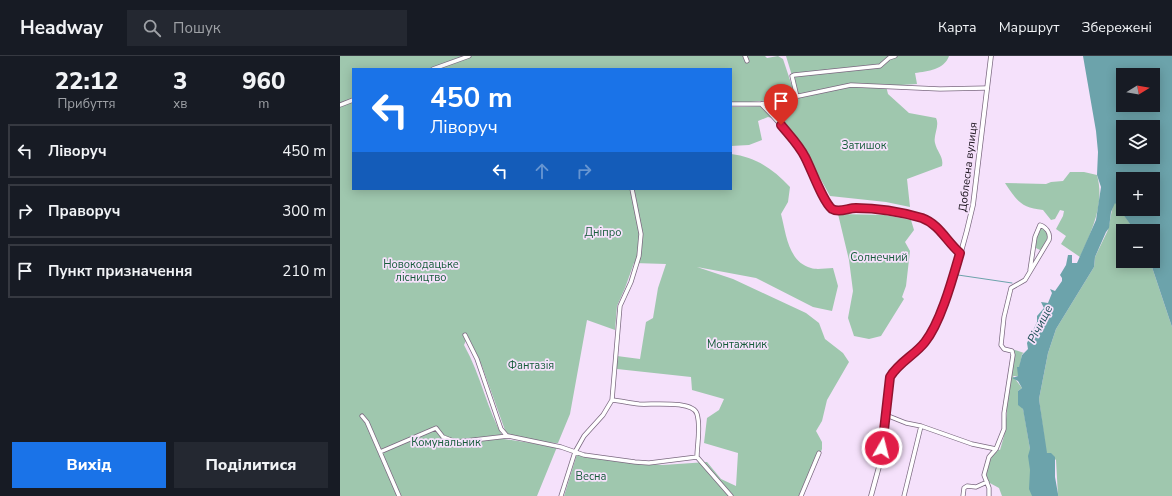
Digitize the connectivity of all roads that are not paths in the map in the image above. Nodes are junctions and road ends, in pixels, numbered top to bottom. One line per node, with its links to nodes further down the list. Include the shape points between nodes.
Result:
1 (469, 56): 6 (street)
2 (745, 56): 5 (street)
3 (895, 56): 8 (street, via 880,66 794,75 792,76)
4 (991, 56): 7 (street, Доблесна вулиця)
5 (747, 61)
6 (436, 68)
7 (987, 88): 8 (street, via 940,90 851,85); 14 (street, Доблесна вулиця, via 973,205)
8 (797, 96): 11 (street)
9 (352, 100): 12 (street)
10 (732, 104): 11 (street)
11 (761, 104): 14 (street, via 799,146 825,200 833,209 879,209 922,218 939,229)
12 (340, 105)
13 (632, 190): 17 (street, via 641,234 639,256 620,306)
14 (960, 253): 18 (street, Доблесна вулиця, via 932,331 919,349 896,368 890,377)
15 (1030, 270): 15 (street, via 1050,237 1046,228 1040,225 1035,237); 22 (street, via 1025,280 1011,288 1004,317 1002,347 1012,351 1013,355 1004,429)
16 (465, 335): 21 (street, via 477,359 501,429)
17 (612, 400): 24 (street); 26 (street, via 691,408 697,413)
18 (886, 415): 20 (street); 32 (street, Доблесна вулиця, via 880,463)
19 (362, 416): 23 (street, via 368,422)
20 (921, 426): 22 (street, via 972,444); 33 (street)
21 (508, 436): 23 (street, via 456,442 443,437 435,428); 24 (street)
22 (996, 448): 27 (street, via 989,457 984,475)
23 (380, 452): 28 (street)
24 (575, 452): 26 (street, via 649,463); 29 (street)
25 (819, 453): 31 (street)
26 (697, 457): 30 (street)
27 (987, 482): 34 (street, via 976,487 967,486 964,488); 35 (street, via 990,488)
28 (398, 496)
29 (561, 496)
30 (731, 496)
31 (801, 496)
32 (871, 496)
33 (904, 496)
34 (963, 496)
35 (989, 496)

